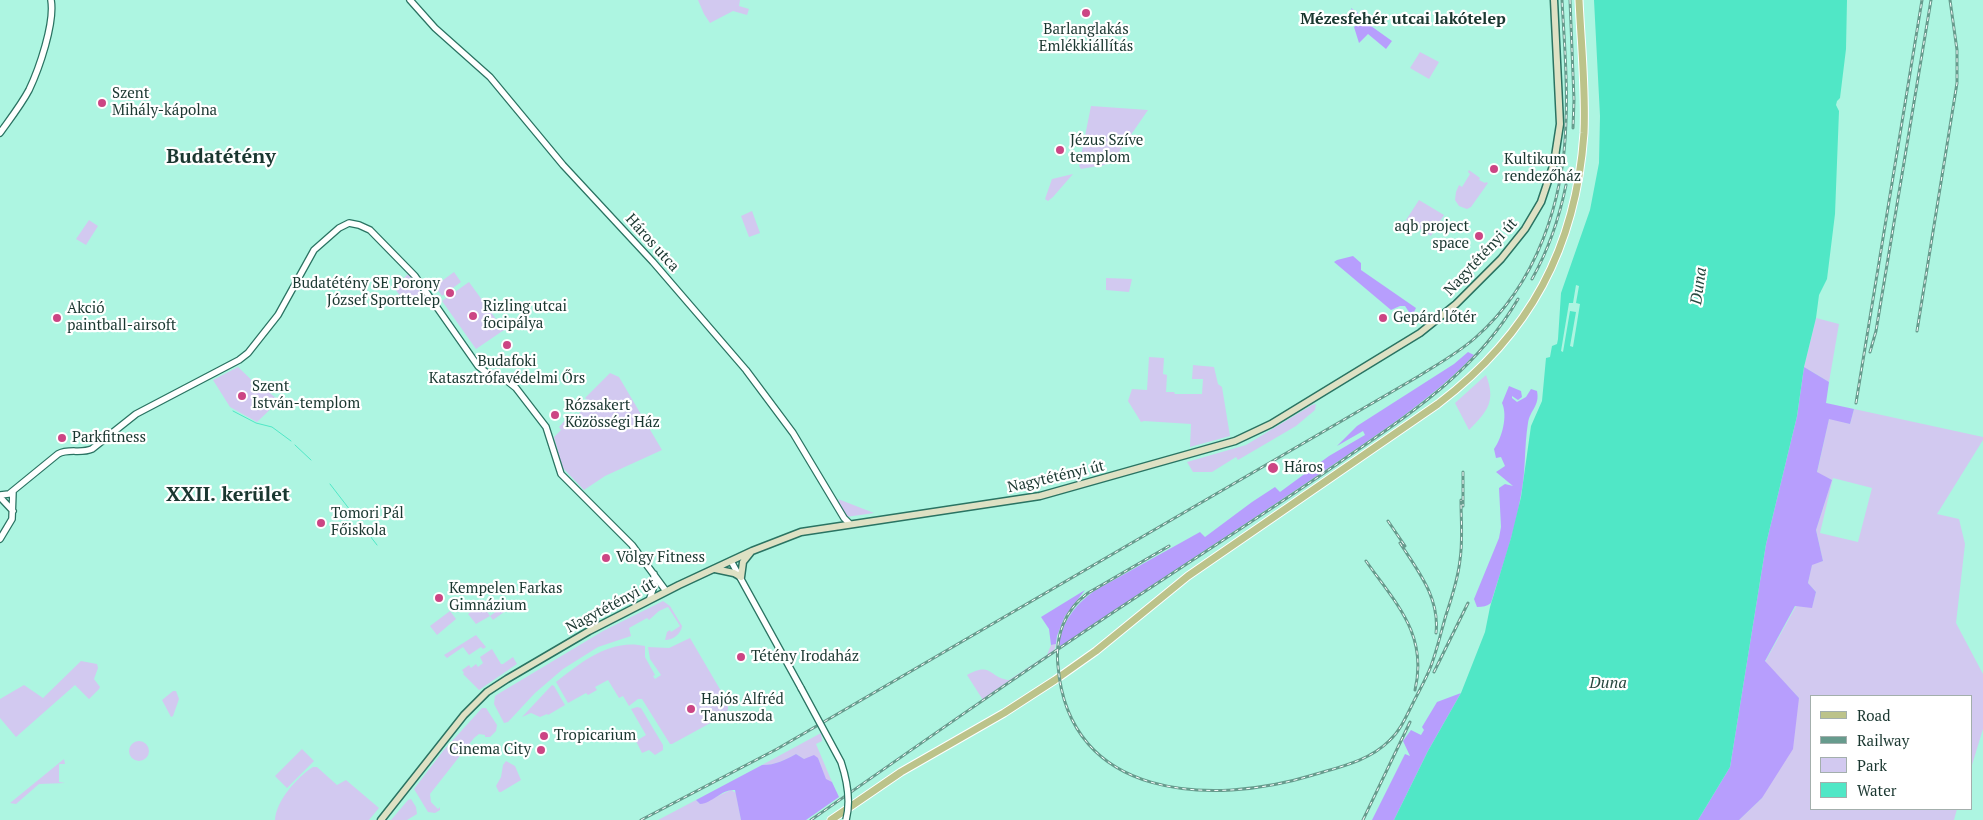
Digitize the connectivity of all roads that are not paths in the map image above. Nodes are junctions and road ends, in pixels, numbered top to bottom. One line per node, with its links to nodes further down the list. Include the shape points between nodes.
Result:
1 (51, 0): 5 (street, via 46,41 29,89)
2 (410, 0): 9 (street, Háros utca, via 435,28 495,83 563,165 740,362 781,415)
3 (1554, 0): 9 (main road, Nagytétényi út, via 1560,124 1558,145 1545,190 1531,221 1516,242 1466,295 1427,328 1271,424 1236,440 1045,495)
4 (1579, 0): 19 (main road, via 1584,131 1578,185 1562,243 1545,282 1521,322 1481,368 1438,404 1188,576 1055,680 901,772)
5 (0, 133)
6 (12, 491): 7 (street); 8 (street); 14 (street, via 58,454 92,449 136,414 244,357 278,315 314,250 338,228 350,223 365,227 415,276 478,366 513,385 549,433 561,474 628,541)
7 (0, 496): 8 (street)
8 (12, 512): 10 (street)
9 (849, 523): 11 (main road, Nagytétényi út, via 801,532)
10 (0, 539)
11 (752, 551): 12 (main road, Nagytétényi út); 15 (main road, via 744,562)
12 (731, 561): 13 (main road, Nagytétényi út); 15 (street)
13 (714, 568): 15 (main road); 16 (main road, Nagytétényi út)
14 (654, 574): 16 (street); 17 (street)
15 (741, 577): 20 (street, bridge, via 841,762 848,801)
16 (666, 591): 17 (main road, Nagytétényi út)
17 (650, 598): 18 (main road, Nagytétényi út, via 487,692 464,715)
18 (381, 820)
19 (831, 820)
20 (846, 820)

